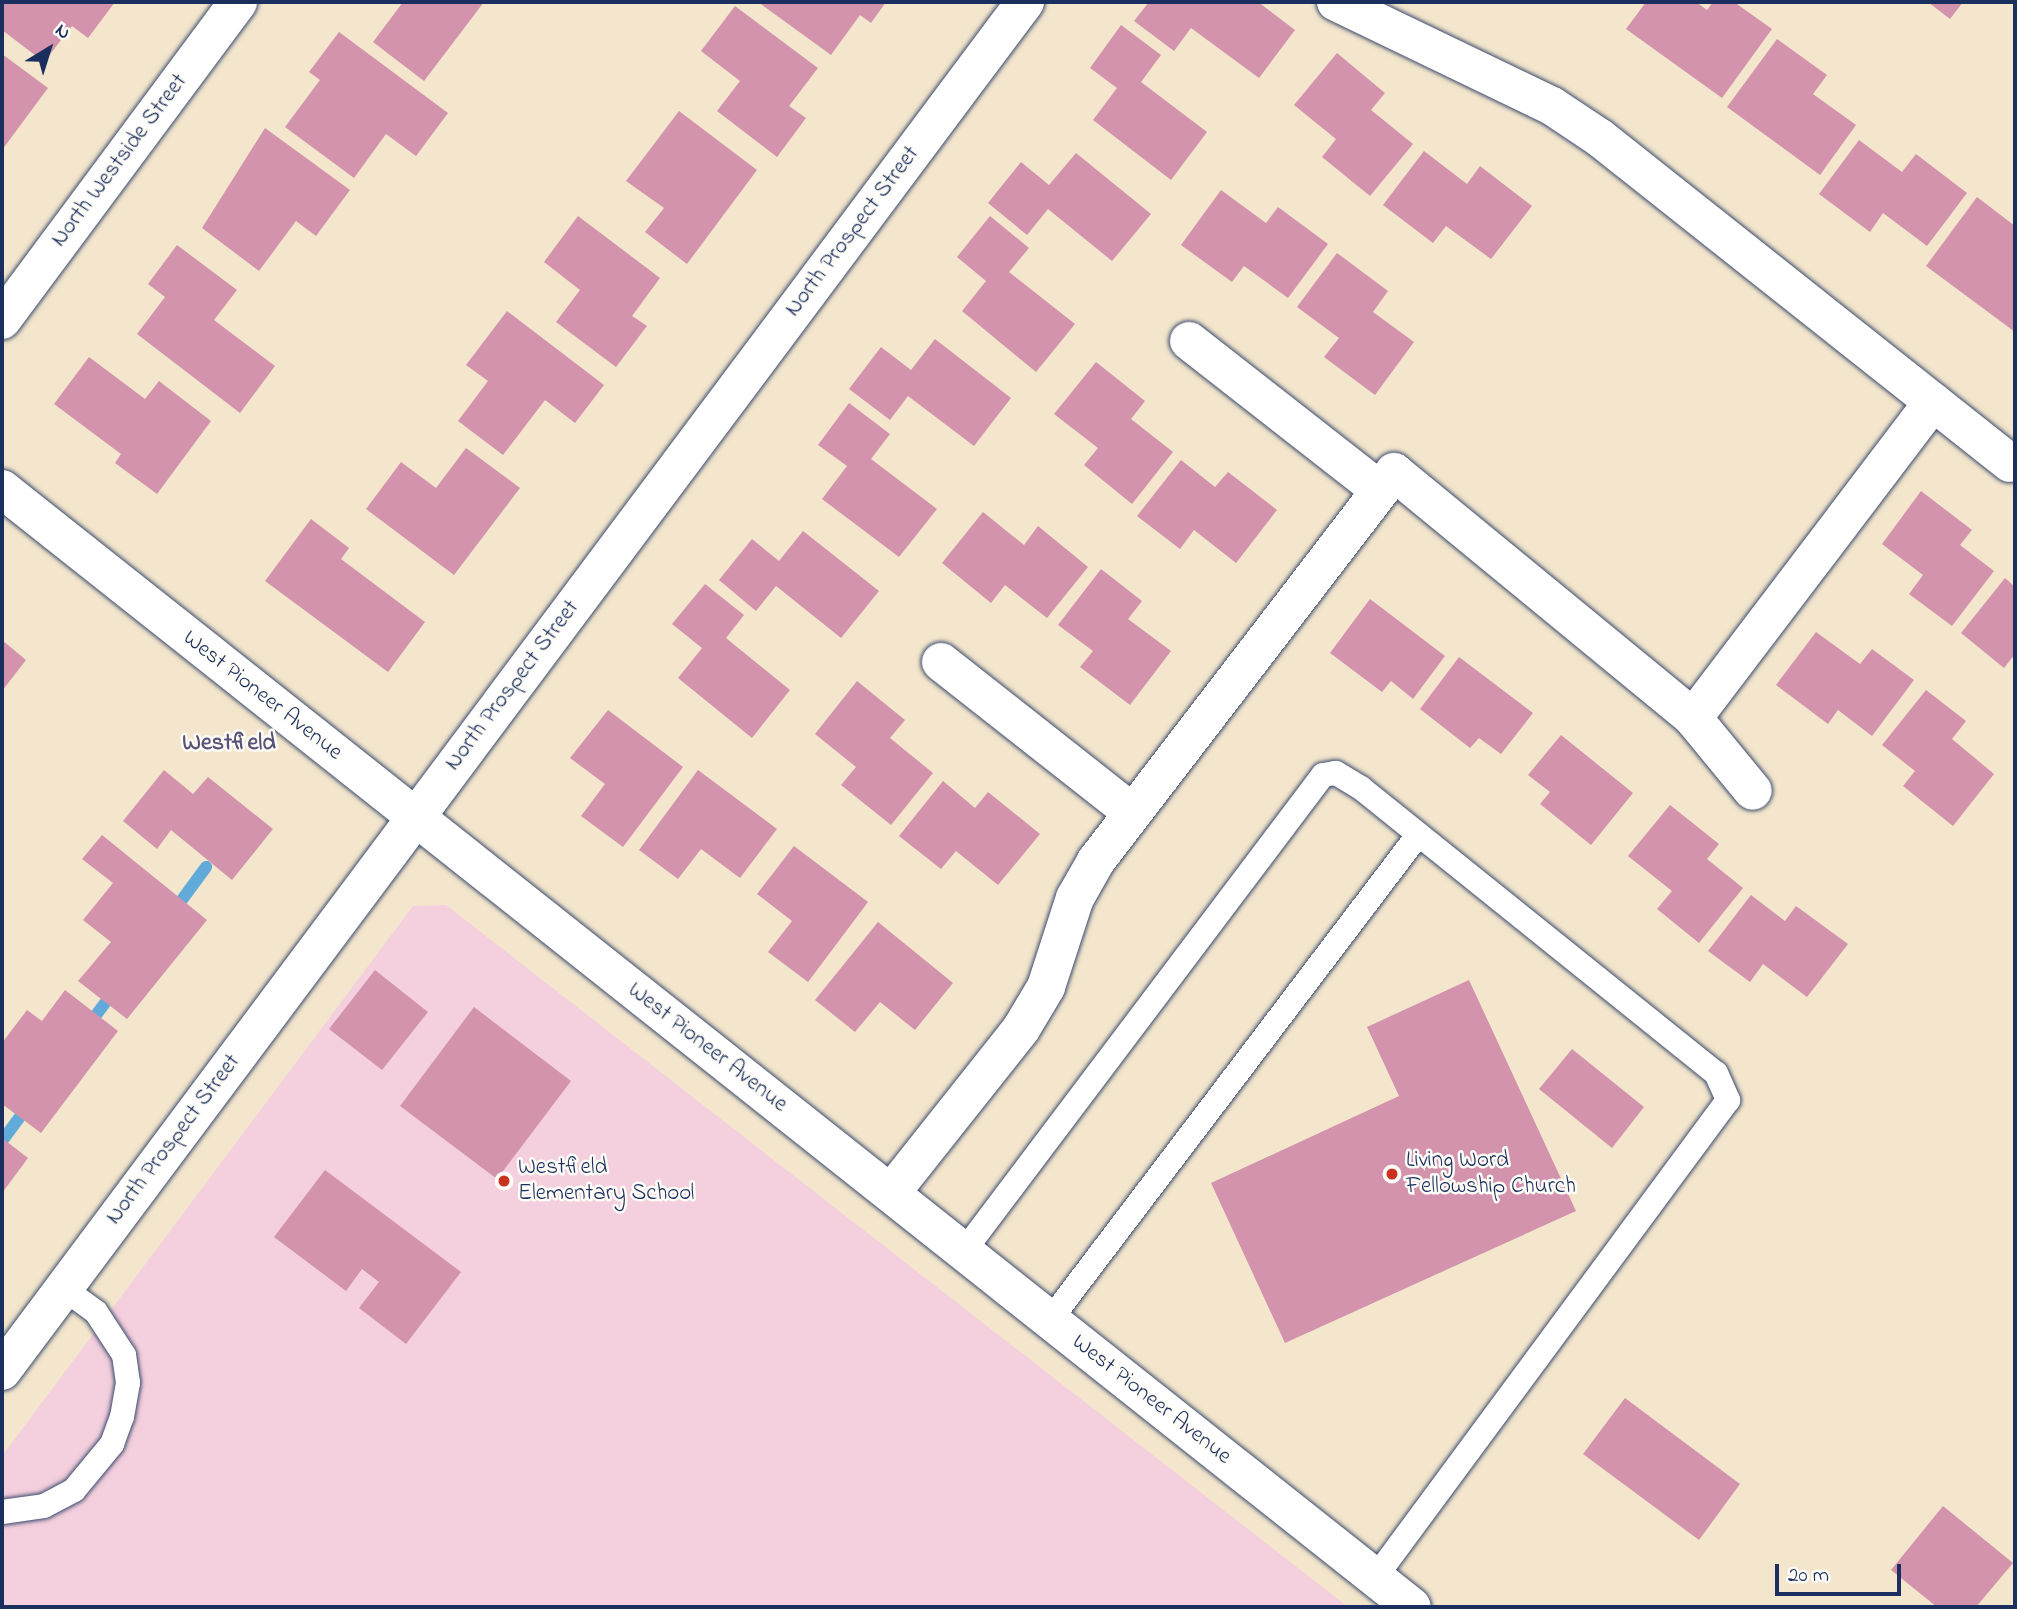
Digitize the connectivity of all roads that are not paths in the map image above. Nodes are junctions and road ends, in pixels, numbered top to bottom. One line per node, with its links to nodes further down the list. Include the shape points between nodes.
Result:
1 (238, 2): 4 (street, North Westside Street)
2 (1025, 2): 14 (street, North Prospect Street)
3 (1336, 2): 6 (street, via 1581,125)
4 (2, 320)
5 (1189, 341): 9 (street)
6 (1933, 402): 7 (street); 11 (street)
7 (2010, 463)
8 (2, 489): 14 (street, West Pioneer Avenue)
9 (1380, 490): 11 (street, via 1394,472); 13 (street)
10 (941, 662): 13 (street)
11 (1693, 718): 12 (street)
12 (1753, 791)
13 (1133, 813): 16 (street, via 1075,898 1046,987 1021,1029)
14 (415, 817): 16 (street, West Pioneer Avenue); 18 (street, North Prospect Street)
15 (1418, 835): 17 (lane, via 1361,788 1336,773 1323,775); 19 (lane); 22 (lane, via 1716,1073 1728,1100)
16 (891, 1193): 17 (street, West Pioneer Avenue)
17 (964, 1251): 19 (street, West Pioneer Avenue)
18 (63, 1288): 20 (street, North Prospect Street); 21 (lane, via 96,1312 124,1355 128,1383 122,1417 112,1444 74,1490 44,1506)
19 (1051, 1320): 22 (street, West Pioneer Avenue)
20 (2, 1371)
21 (2, 1512)
22 (1375, 1578): 23 (street, West Pioneer Avenue)
23 (1412, 1607)

